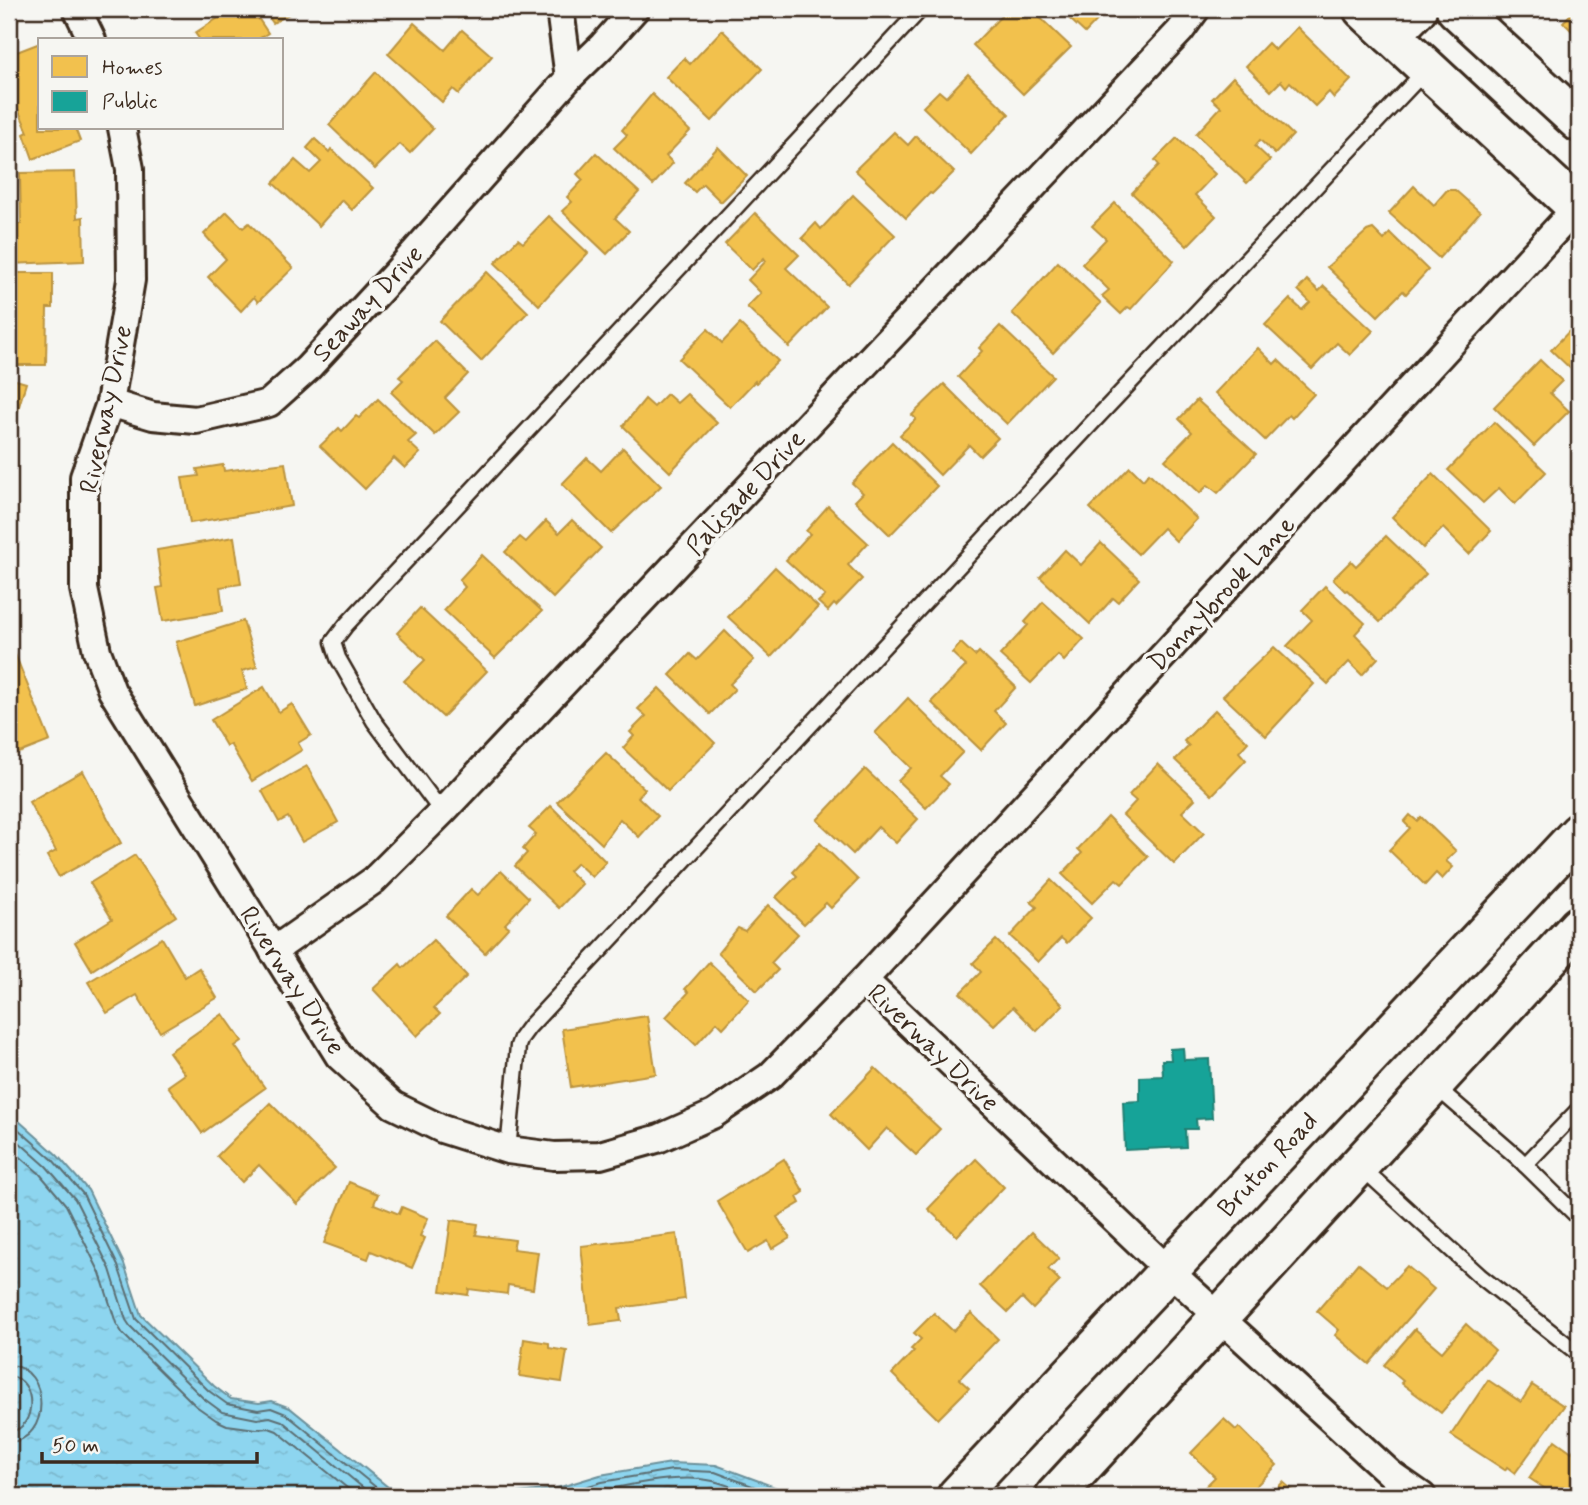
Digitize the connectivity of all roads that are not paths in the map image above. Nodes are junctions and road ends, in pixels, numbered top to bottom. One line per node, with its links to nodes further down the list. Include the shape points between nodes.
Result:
1 (77, 9): 9 (street)
2 (560, 9): 11 (street)
3 (635, 9): 11 (street, Seaway Drive)
4 (921, 9): 16 (lane, via 333,642 374,721)
5 (1196, 9): 16 (street, Palisade Drive)
6 (1363, 9): 8 (main road)
7 (1456, 9): 12 (main road)
8 (1404, 22): 10 (main road)
9 (91, 38)
10 (1427, 68): 14 (main road); 23 (lane, via 529,1027 517,1046)
11 (569, 78): 15 (street, Seaway Drive, via 396,273 269,403 196,420)
12 (1579, 122)
13 (122, 130): 15 (street, Riverway Drive, via 130,169 131,280)
14 (1579, 207): 20 (street, Donnybrook Lane)
15 (110, 403): 19 (street, Riverway Drive, via 85,477 83,589 97,651 112,691)
16 (442, 813): 19 (street, Palisade Drive, via 374,880)
17 (1579, 833): 27 (main road, Bruton Road)
18 (1579, 926): 21 (main road)
19 (273, 951): 23 (street, Riverway Drive, via 339,1056 393,1105 442,1129)
20 (863, 980): 23 (street, Riverway Drive, via 770,1076 714,1114 660,1138 600,1155); 27 (street, Riverway Drive)
21 (1434, 1085): 24 (main road); 25 (lane)
22 (1579, 1109): 25 (lane)
23 (508, 1150)
24 (1360, 1166): 28 (main road); 29 (lane, via 1480,1276)
25 (1525, 1166): 26 (lane)
26 (1579, 1218)
27 (1168, 1270): 28 (street, Riverway Drive); 30 (main road, Bruton Road)
28 (1219, 1316): 31 (main road); 32 (street, Riverway Drive, via 1392,1475)
29 (1579, 1354)
30 (963, 1490)
31 (1055, 1496)
32 (1422, 1496)

